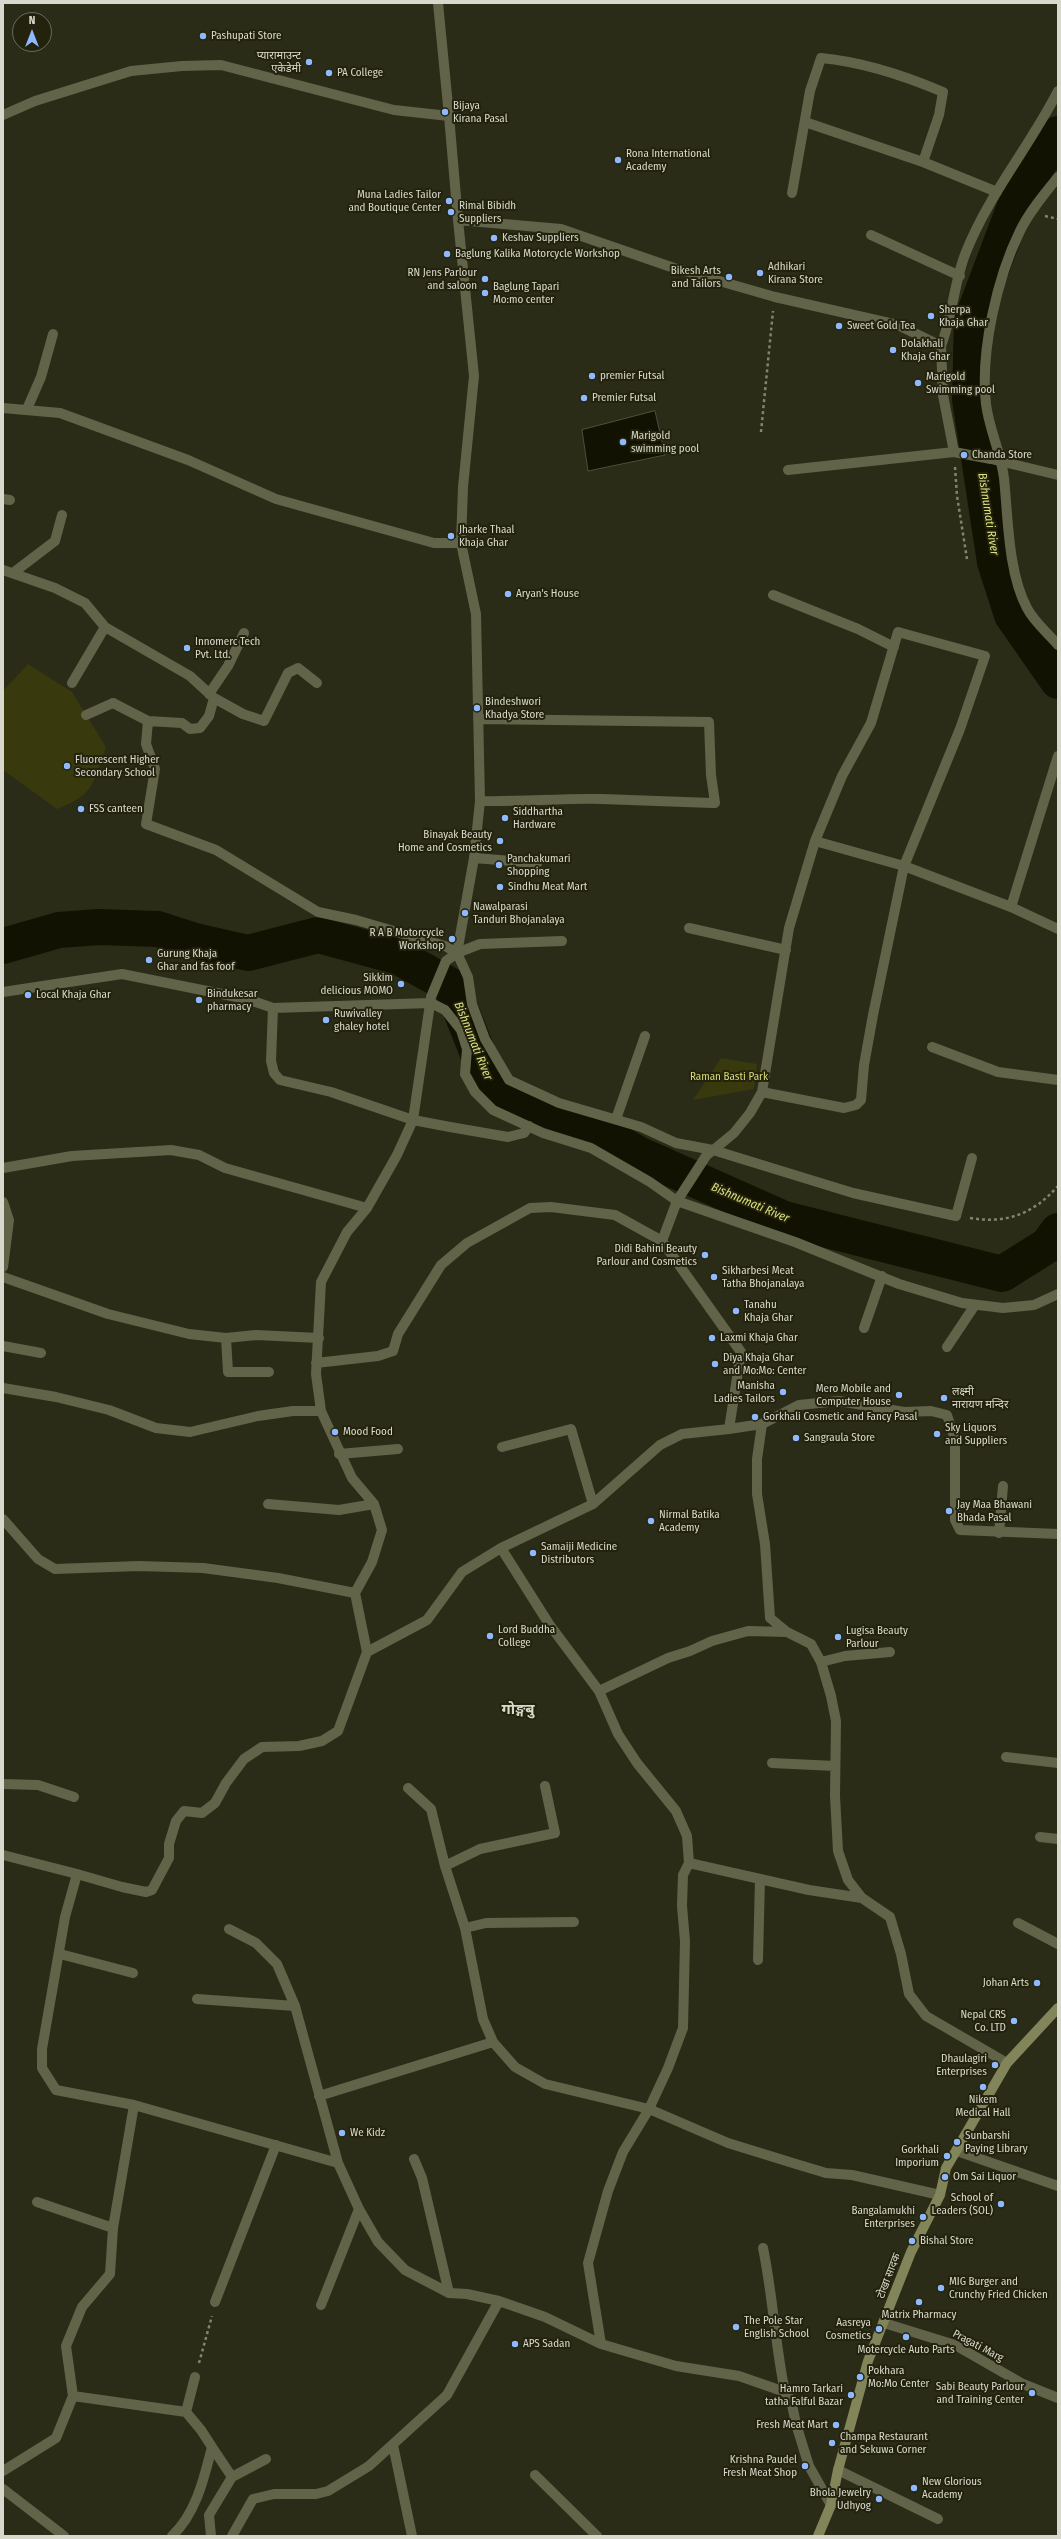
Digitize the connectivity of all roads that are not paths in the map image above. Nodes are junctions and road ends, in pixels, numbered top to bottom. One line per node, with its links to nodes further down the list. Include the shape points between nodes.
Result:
1 (438, 3): 4 (street)
2 (1058, 91): 8 (street, via 1028,145)
3 (3, 115): 4 (street, via 35,101 131,71 221,65 394,110)
4 (449, 116): 10 (street)
5 (805, 122): 6 (street); 6 (street, via 810,91 821,58 849,61 898,73 943,92 939,115); 9 (street)
6 (923, 162): 8 (street)
7 (1058, 177): 18 (street, via 1020,231 1000,286 989,340 985,375 986,405)
8 (997, 192): 12 (street, via 966,252)
9 (792, 193)
10 (458, 220): 14 (street, via 561,229 674,268 775,297 898,325); 22 (street, via 474,376 463,487)
11 (870, 235): 12 (street)
12 (960, 276): 14 (street)
13 (53, 334): 16 (street, via 41,377)
14 (942, 346): 17 (street, via 943,395)
15 (3, 408): 16 (street)
16 (27, 409): 22 (street, via 60,413 188,460 276,499 318,512 434,543)
17 (957, 453): 18 (street); 19 (street)
18 (1002, 463): 20 (street); 27 (street, via 1013,558 1026,608)
19 (788, 470)
20 (1058, 475)
21 (62, 515): 23 (street, via 55,541)
22 (461, 542): 33 (street, via 476,614)
23 (8, 571): 25 (street, via 55,588 85,603)
24 (773, 595): 28 (street, via 858,629)
25 (105, 627): 29 (street); 31 (street, via 190,676)
26 (244, 633): 31 (street)
27 (1058, 645)
28 (894, 647): 37 (street, via 870,723 842,776); 40 (street, via 898,632 985,656 960,729)
29 (72, 683)
30 (317, 683): 31 (street, via 298,668 288,673 264,721 242,714)
31 (212, 696): 34 (street, via 209,716 200,728 190,729 182,723)
32 (86, 715): 34 (street, via 113,703)
33 (478, 720): 36 (street); 36 (street, via 709,722 715,803 603,799)
34 (148, 722): 46 (street, via 146,744 155,769 146,824 216,850 318,912 356,920 445,946)
35 (1058, 756): 41 (street)
36 (480, 801): 38 (street)
37 (815, 841): 40 (street); 45 (street, via 789,928)
38 (474, 858): 39 (street); 46 (street)
39 (537, 863)
40 (904, 866): 41 (street); 53 (street, via 873,1015 861,1100 856,1105 844,1108)
41 (1011, 907): 43 (street)
42 (689, 928): 45 (street)
43 (1058, 929)
44 (562, 941): 46 (street, via 480,944)
45 (786, 950): 53 (street)
46 (458, 953): 48 (street, via 446,961); 54 (street, via 468,977 472,1004 485,1039 509,1080 559,1103)
47 (3, 992): 49 (street, via 122,974 247,999)
48 (431, 1000): 49 (street); 55 (street); 56 (street, via 445,1010 461,1030 467,1049 465,1074 475,1092 493,1110)
49 (273, 1008): 55 (street, via 271,1061 274,1073 280,1080 331,1092)
50 (645, 1036): 54 (street)
51 (932, 1047): 52 (street, via 998,1072)
52 (1058, 1080)
53 (762, 1092): 57 (street, via 750,1114 734,1133)
54 (616, 1119): 57 (street, via 676,1143)
55 (413, 1120): 56 (street, via 508,1137 524,1133); 62 (street, via 397,1155)
56 (529, 1126): 60 (street, via 591,1148 650,1182)
57 (710, 1153): 58 (street, via 853,1193 956,1216); 60 (street)
58 (972, 1158)
59 (3, 1168): 62 (street, via 72,1156 171,1150 199,1155 225,1168)
60 (677, 1201): 63 (street); 65 (street)
61 (3, 1202): 64 (street, via 9,1220)
62 (367, 1208): 71 (street, via 347,1232 321,1282)
63 (662, 1240): 75 (street, via 615,1215 551,1207 530,1208 467,1244 441,1265 398,1334 393,1352); 80 (street, via 740,1352)
64 (3, 1267)
65 (882, 1276): 68 (street, via 899,1284); 69 (street)
66 (3, 1277): 70 (street, via 108,1314 189,1334)
67 (1058, 1294): 68 (street, via 1034,1305 1003,1308)
68 (975, 1305): 73 (street)
69 (864, 1328)
70 (226, 1338): 71 (street, via 256,1335); 76 (street, via 228,1372)
71 (319, 1338): 75 (street)
72 (3, 1346): 74 (street)
73 (947, 1347)
74 (41, 1353)
75 (316, 1363): 78 (street)
76 (269, 1372)
77 (3, 1388): 78 (street, via 109,1410 156,1428 190,1432 258,1416 293,1411)
78 (320, 1411): 83 (street)
79 (762, 1424): 80 (street); 89 (street, via 799,1405 839,1401 904,1412 931,1411 947,1416 955,1439 955,1520 960,1530); 93 (street, via 757,1459 758,1494 765,1544 770,1618)
80 (729, 1429): 87 (street, via 682,1434 660,1445)
81 (502, 1447): 87 (street, via 570,1429)
82 (398, 1449): 83 (street)
83 (340, 1454): 86 (street, via 352,1478)
84 (1002, 1486): 89 (street)
85 (268, 1504): 86 (street, via 339,1510)
86 (374, 1504): 92 (street, via 382,1530 372,1562)
87 (593, 1504): 91 (street)
88 (3, 1518): 92 (street, via 38,1559 55,1569 139,1566 203,1568 278,1578)
89 (999, 1533): 90 (street)
90 (1058, 1534)
91 (501, 1548): 94 (street, via 462,1572 426,1620); 97 (street, via 549,1624)
92 (355, 1593): 94 (street)
93 (787, 1632): 96 (street, via 811,1644); 97 (street, via 748,1630 712,1641 668,1658)
94 (367, 1652): 111 (street, via 338,1731 322,1741 300,1746 262,1747 244,1759 226,1782 215,1803 202,1813 184,1811 176,1821 169,1844 170,1858 152,1890 146,1892 122,1887)
95 (890, 1652): 96 (street, via 845,1656)
96 (821, 1662): 101 (street, via 836,1721)
97 (599, 1691): 109 (street, via 618,1734 636,1763 676,1811 687,1836)
98 (1006, 1757): 99 (street)
99 (1058, 1763)
100 (772, 1764): 101 (street)
101 (835, 1766): 113 (street, via 838,1851 848,1880)
102 (3, 1784): 105 (street, via 38,1786)
103 (545, 1786): 110 (street, via 555,1833 480,1849)
104 (408, 1788): 110 (street, via 431,1809)
105 (74, 1797)
106 (1040, 1837): 107 (street)
107 (1058, 1839)
108 (3, 1855): 111 (street)
109 (689, 1863): 112 (street); 129 (street, via 683,1876 683,2028 668,2068)
110 (445, 1866): 116 (street)
111 (77, 1874): 119 (street, via 65,1917)
112 (760, 1879): 113 (street); 120 (street)
113 (862, 1898): 126 (street, via 890,1917 902,1954 909,1994 926,2016)
114 (574, 1922): 116 (street, via 486,1923)
115 (1018, 1923): 118 (street)
116 (465, 1928): 125 (street, via 483,2019)
117 (229, 1929): 123 (street, via 256,1943 277,1964)
118 (1058, 1944)
119 (60, 1954): 121 (street); 128 (street, via 42,2049 42,2068 56,2090)
120 (758, 1960)
121 (133, 1973)
122 (197, 1999): 123 (street)
123 (295, 2006): 127 (street)
124 (1058, 2008): 126 (main road, टोखा सादक)
125 (493, 2042): 127 (street); 129 (street, via 515,2067 545,2084)
126 (1007, 2063): 131 (main road, टोखा सादक)
127 (319, 2096): 133 (street)
128 (134, 2105): 130 (street); 138 (street)
129 (648, 2109): 135 (street, via 728,2143 826,2173 852,2175); 145 (street, via 623,2152 608,2191 588,2262)
130 (276, 2145): 133 (street); 142 (street)
131 (957, 2151): 134 (street); 135 (main road, टोखा सादक, via 946,2168)
132 (414, 2159): 140 (street, via 422,2178)
133 (338, 2163): 137 (street)
134 (1058, 2186)
135 (940, 2195): 144 (main road, टोखा सादक, via 911,2252)
136 (38, 2202): 138 (street)
137 (359, 2209): 140 (street, via 378,2242 405,2270); 143 (street)
138 (113, 2228): 148 (street, via 110,2274 82,2307 66,2346)
139 (763, 2248): 147 (street, via 775,2315 777,2354)
140 (449, 2293): 141 (street)
141 (499, 2301): 145 (street, via 545,2317); 151 (street, via 447,2395)
142 (215, 2302)
143 (321, 2305)
144 (884, 2323): 149 (street, Pragati Marg, via 955,2345 1023,2384); 154 (main road, टोखा सादक, via 868,2361)
145 (601, 2344): 147 (street, via 676,2366 739,2376)
146 (195, 2377): 150 (street)
147 (785, 2392): 159 (street, via 791,2400 809,2466)
148 (73, 2396): 150 (street); 155 (street, via 56,2438)
149 (1058, 2398)
150 (186, 2412): 152 (street)
151 (393, 2445): 164 (street, via 369,2466 328,2491 316,2494 274,2494 253,2499); 165 (street)
152 (212, 2447): 157 (street); 162 (street, via 201,2486 182,2526)
153 (266, 2459): 157 (street)
154 (838, 2470): 159 (main road, टोखा सादक); 160 (street)
155 (3, 2471)
156 (535, 2475): 166 (street)
157 (232, 2477): 163 (street, via 209,2515)
158 (3, 2489): 161 (street)
159 (831, 2505): 167 (main road, टोखा सादक)
160 (938, 2519)
161 (64, 2536)
162 (172, 2536)
163 (211, 2536)
164 (232, 2536)
165 (412, 2536)
166 (597, 2536)
167 (818, 2536)

